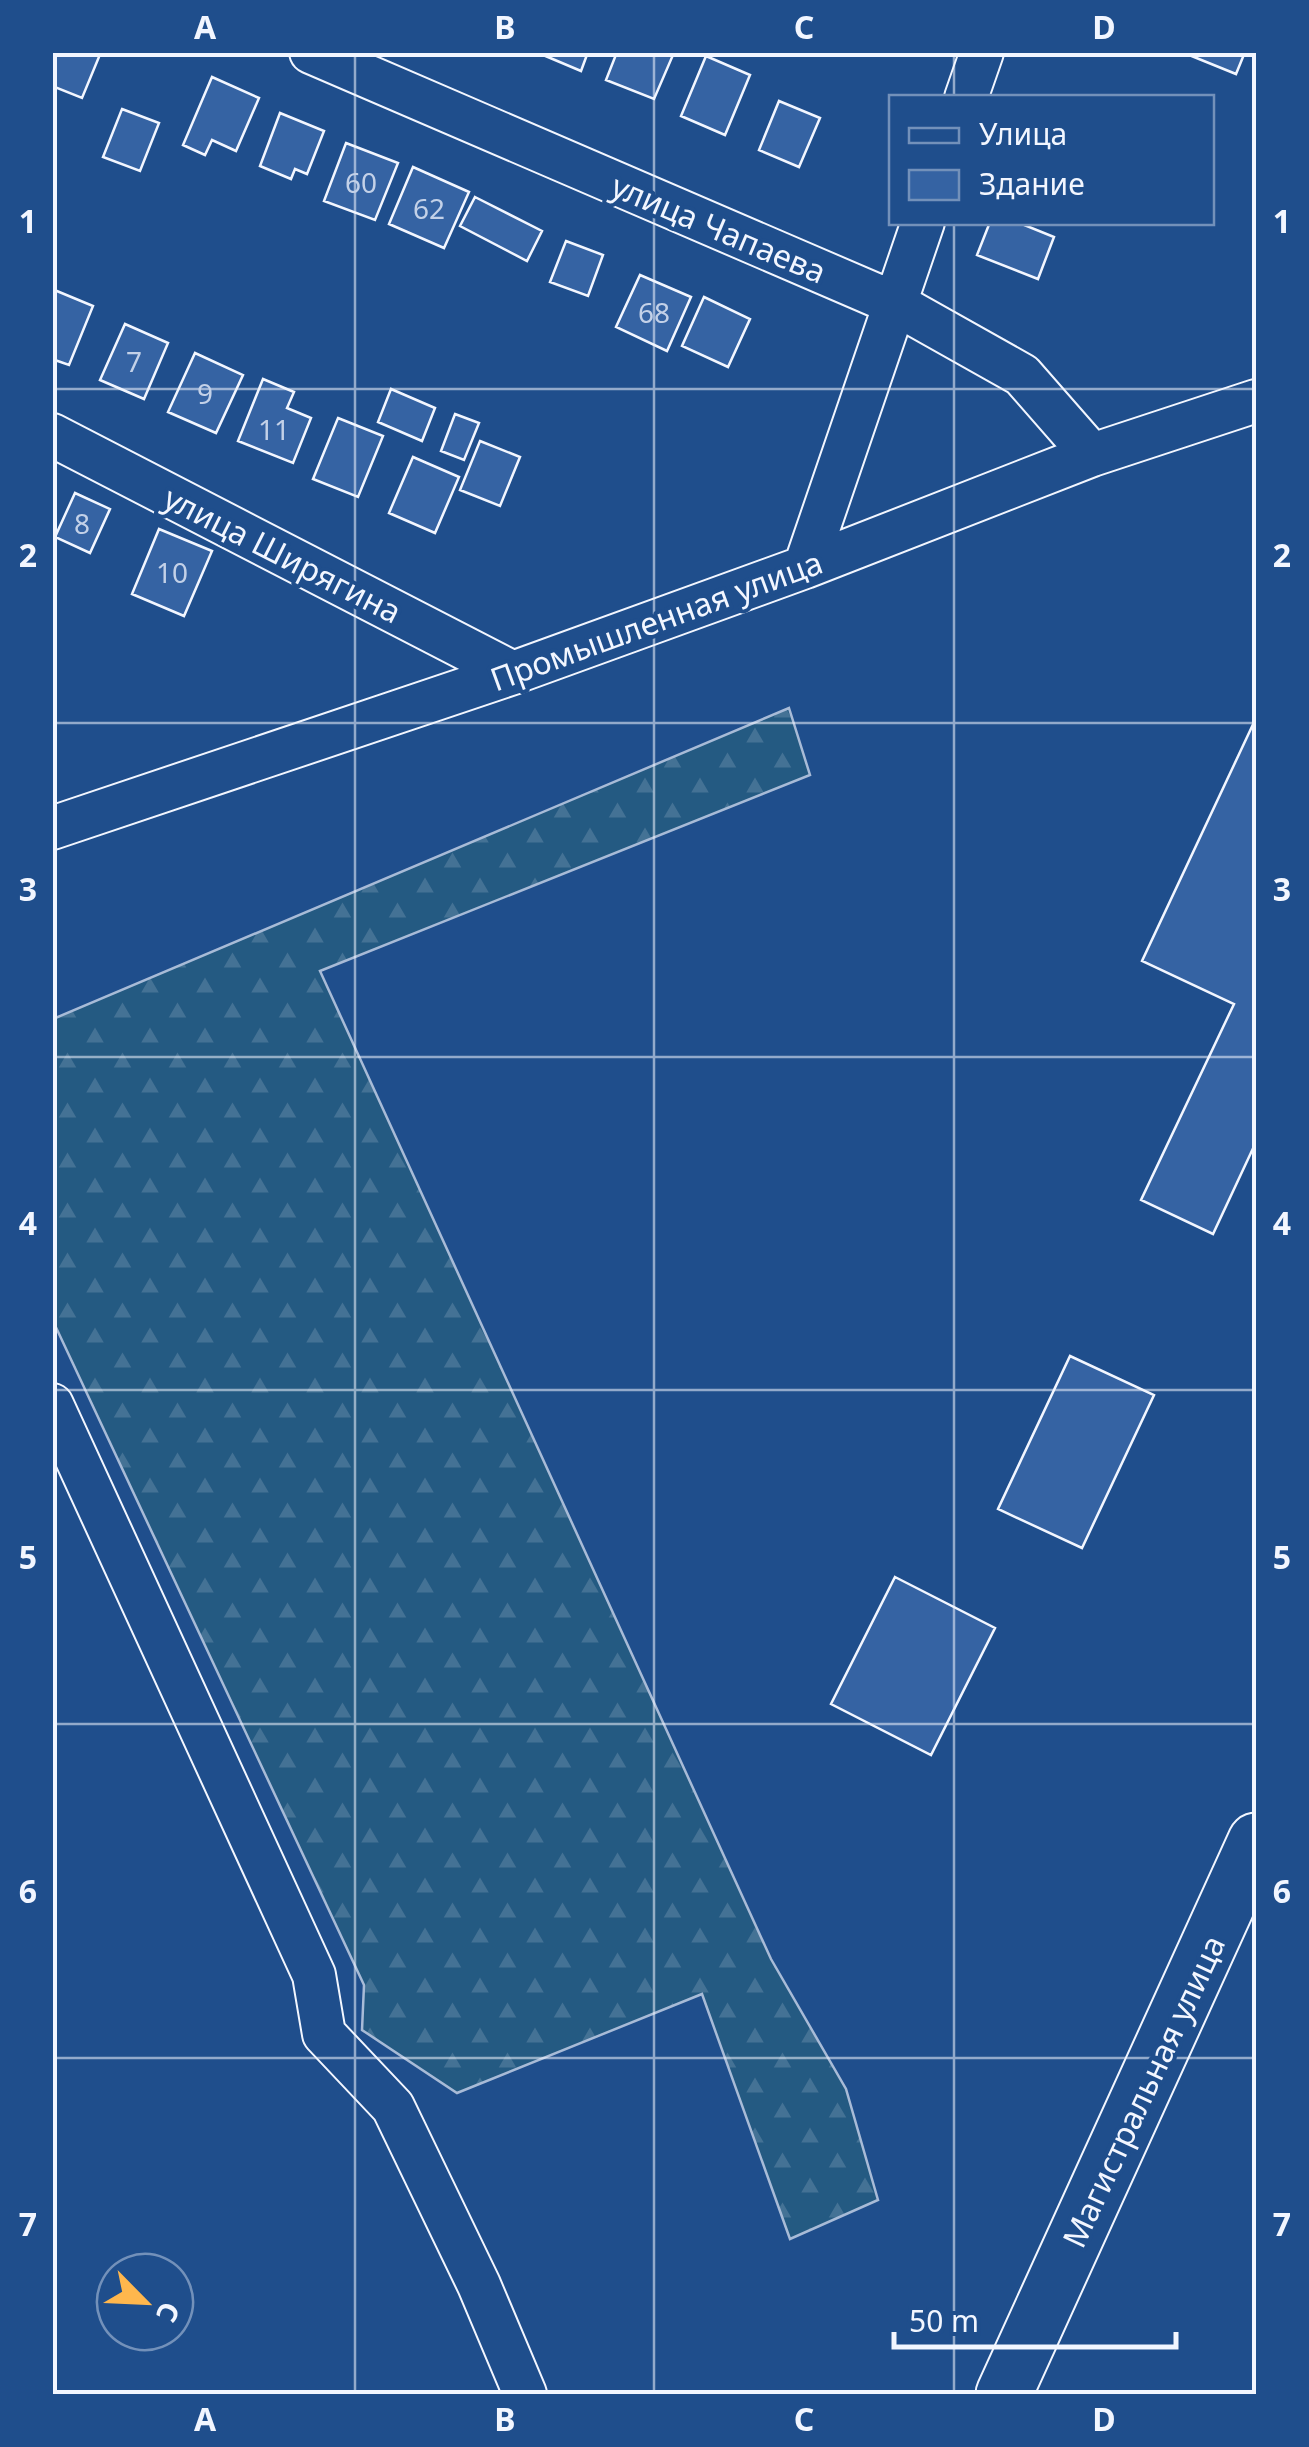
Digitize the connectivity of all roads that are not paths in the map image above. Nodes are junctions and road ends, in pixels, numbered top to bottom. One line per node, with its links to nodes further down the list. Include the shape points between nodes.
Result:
1 (311, 52): 5 (street, улица Чапаева)
2 (982, 52): 3 (street)
3 (967, 95)
4 (921, 225): 5 (street)
5 (894, 304): 8 (street, улица Чапаева, via 1022,375); 9 (street)
6 (1256, 402): 8 (street, Промышленная улица)
7 (52, 436): 10 (street, улица Ширягина)
8 (1092, 455): 9 (street, Промышленная улица)
9 (805, 567): 10 (street, Промышленная улица)
10 (513, 673): 11 (street, Промышленная улица)
11 (52, 828)
12 (52, 1406): 14 (street, via 314,1974 324,2034 393,2107)
13 (1256, 1841): 15 (main road, Магистральная улица)
14 (524, 2394)
15 (1004, 2394)

